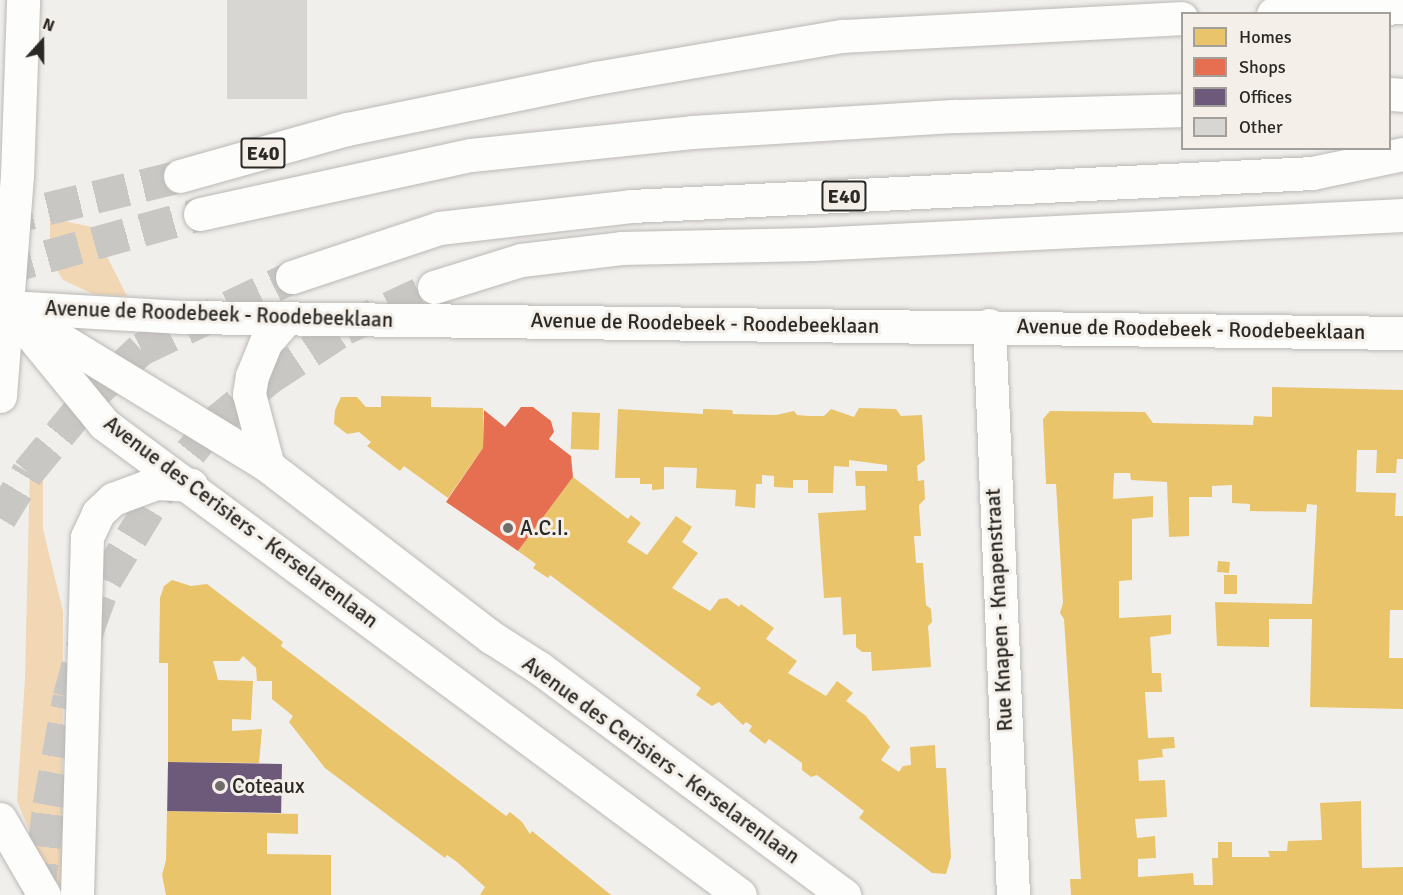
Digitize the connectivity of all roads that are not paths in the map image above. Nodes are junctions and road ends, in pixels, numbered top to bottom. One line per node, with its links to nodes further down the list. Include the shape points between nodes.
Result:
1 (22, 0): 12 (main road, via 17,176)
2 (1403, 7): 3 (main road)
3 (1310, 12)
4 (1181, 18): 7 (main road, E40, via 842,36 596,78 346,129)
5 (1181, 110): 8 (main road, E40, via 957,116 692,132 471,155)
6 (1403, 154): 10 (main road, E40, via 1312,173 631,206 440,228)
7 (180, 176)
8 (200, 214)
9 (1403, 215): 11 (main road, E40, via 812,244 621,248 521,260)
10 (292, 276)
11 (434, 287)
12 (8, 307): 13 (main road, Avenue de Roodebeek - Roodebeeklaan, via 174,317); 16 (main road); 17 (main road, Avenue des Cerisiers - Kerselarenlaan); 18 (main road, Avenue des Cerisiers - Kerselarenlaan, via 104,424)
13 (286, 318): 14 (main road, Avenue de Roodebeek - Roodebeeklaan); 17 (main road, via 266,342 249,394)
14 (989, 325): 15 (main road, Avenue de Roodebeek - Roodebeeklaan); 24 (main road, Rue Knapen - Knapenstraat)
15 (1403, 333)
16 (0, 396)
17 (268, 466): 23 (main road, Avenue des Cerisiers - Kerselarenlaan, via 490,636 565,686)
18 (191, 485): 21 (main road, via 156,483 113,499 98,513 87,537); 22 (main road, Avenue des Cerisiers - Kerselarenlaan)
19 (0, 819): 20 (main road, via 36,875)
20 (44, 895)
21 (77, 895)
22 (740, 895)
23 (844, 895)
24 (1013, 895)

